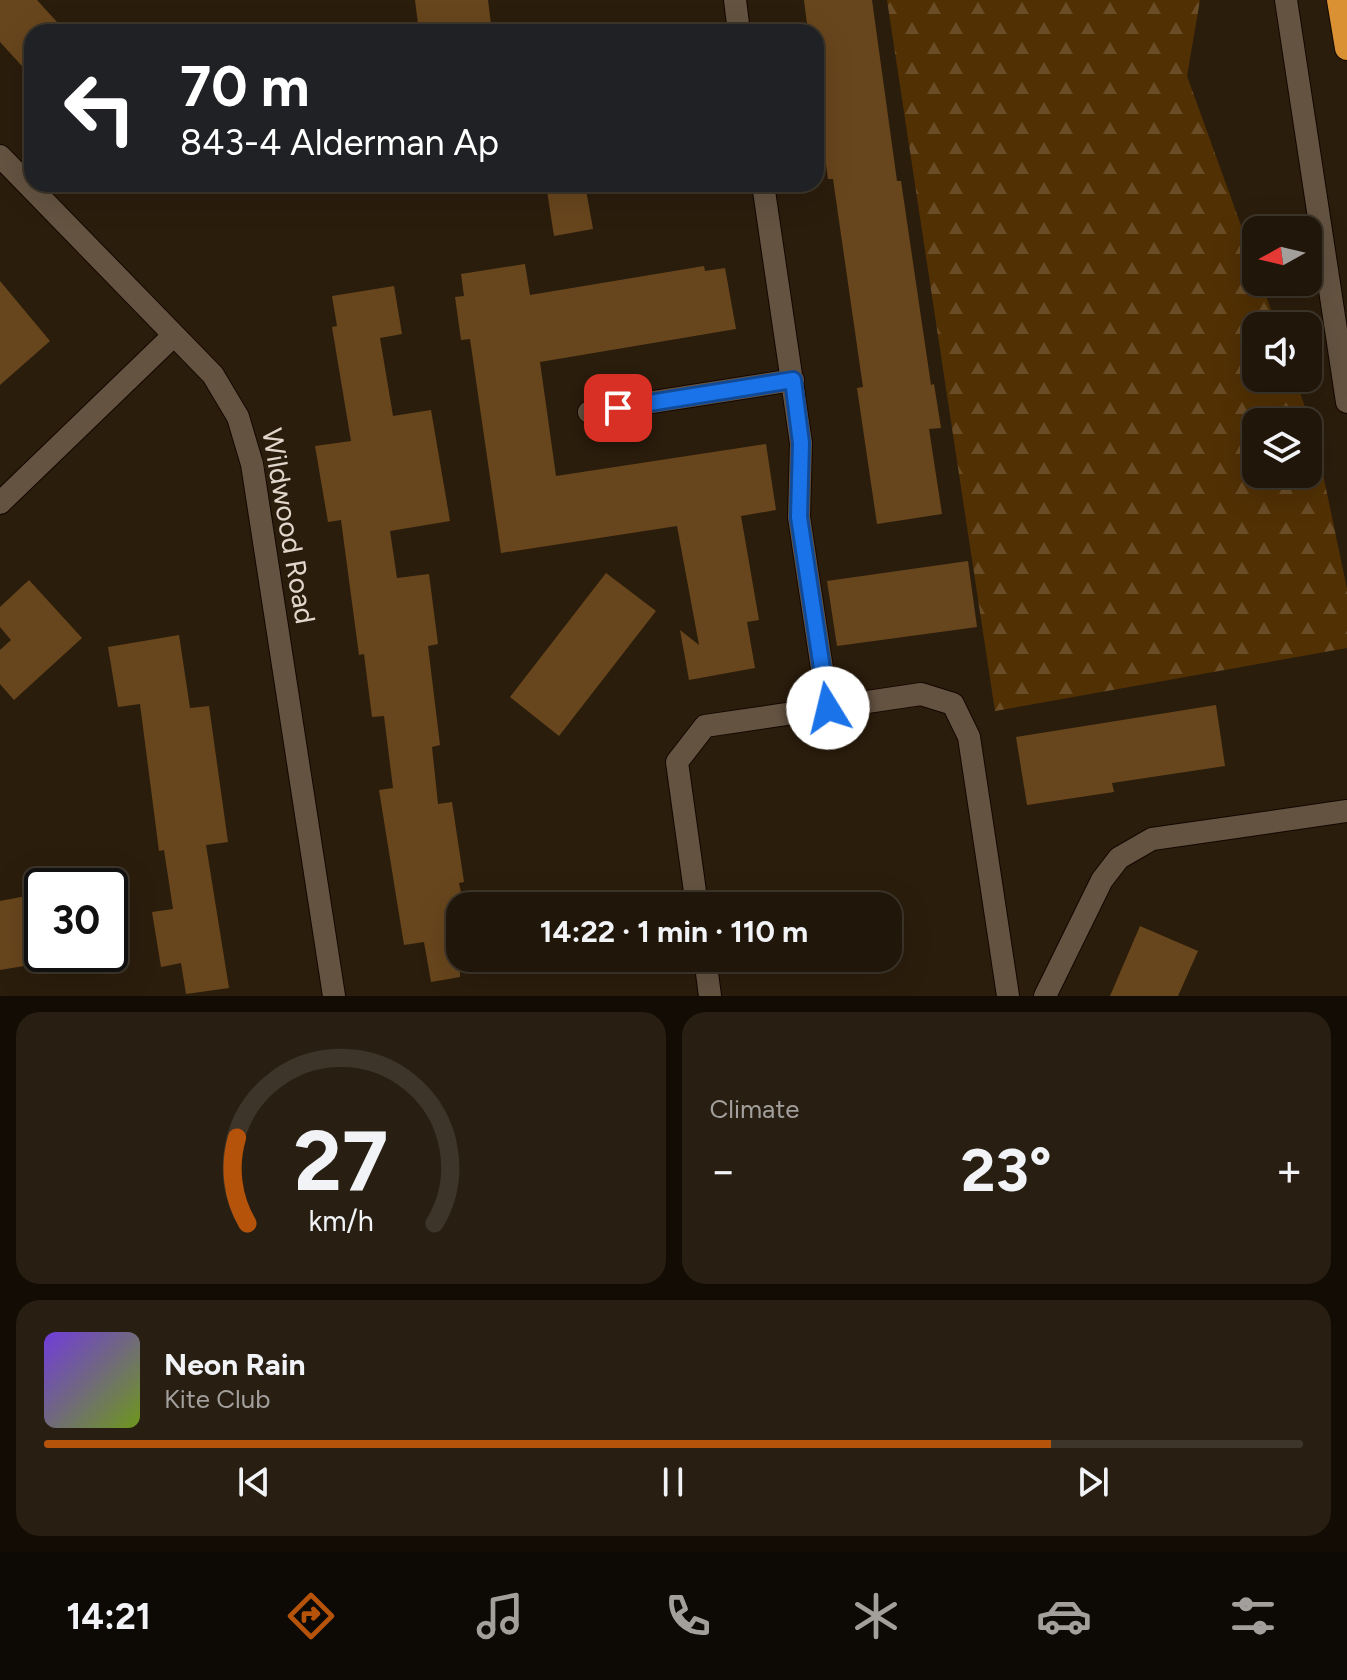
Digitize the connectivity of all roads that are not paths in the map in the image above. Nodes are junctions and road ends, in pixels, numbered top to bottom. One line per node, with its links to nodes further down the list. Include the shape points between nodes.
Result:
1 (735, 0): 4 (street)
2 (1286, 0): 12 (street)
3 (1339, 0): 5 (highway)
4 (738, 24)
5 (1347, 48)
6 (0, 156): 7 (street, Wildwood Road)
7 (24, 181)
8 (35, 192): 10 (street, Wildwood Road)
9 (764, 192): 11 (street)
10 (174, 335): 14 (street); 19 (street, Wildwood Road, via 213,375 238,417 252,464)
11 (793, 380): 13 (street); 15 (street, via 801,443 799,517)
12 (1347, 402)
13 (589, 412)
14 (0, 503)
15 (828, 708): 17 (street, via 705,726 677,762); 21 (street, via 921,694 953,704 969,737)
16 (1347, 811): 22 (street, via 1152,839 1119,858 1102,880)
17 (695, 892)
18 (707, 972): 20 (street)
19 (334, 996)
20 (710, 996)
21 (1008, 996)
22 (1045, 996)

